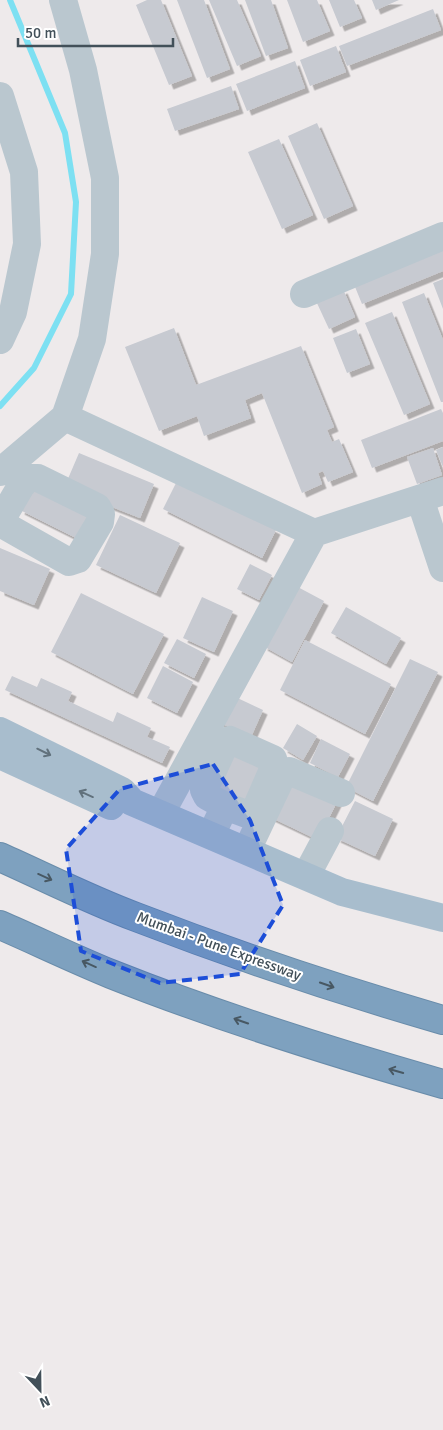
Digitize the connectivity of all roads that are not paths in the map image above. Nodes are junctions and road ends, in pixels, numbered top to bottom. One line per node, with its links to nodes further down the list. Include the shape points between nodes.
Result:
1 (63, 0): 6 (street, via 83,70 105,178 105,254 92,339)
2 (0, 96): 5 (street, via 24,172 27,244 13,312)
3 (443, 236): 4 (street)
4 (304, 294)
5 (0, 340)
6 (65, 417): 7 (street); 9 (street)
7 (0, 472)
8 (432, 495): 9 (street); 10 (street)
9 (314, 533): 16 (street)
10 (443, 568)
11 (0, 731): 14 (main road, one-way to 14, via 122,791)
12 (0, 755): 14 (main road, one-way to 12, via 112,806)
13 (341, 793): 19 (street, via 289,771 283,774)
14 (132, 802): 16 (main road)
15 (225, 806): 18 (street)
16 (161, 813): 18 (main road)
17 (330, 831): 21 (street)
18 (211, 835): 19 (main road)
19 (247, 850): 21 (main road)
20 (0, 857): 24 (highway, Mumbai - Pune Expressway, one-way to 24, via 134,917 368,998)
21 (306, 876): 22 (main road, via 342,892)
22 (443, 918)
23 (0, 925): 25 (highway, one-way to 23, via 350,1057 211,1010 111,974)
24 (443, 1020)
25 (443, 1084)

